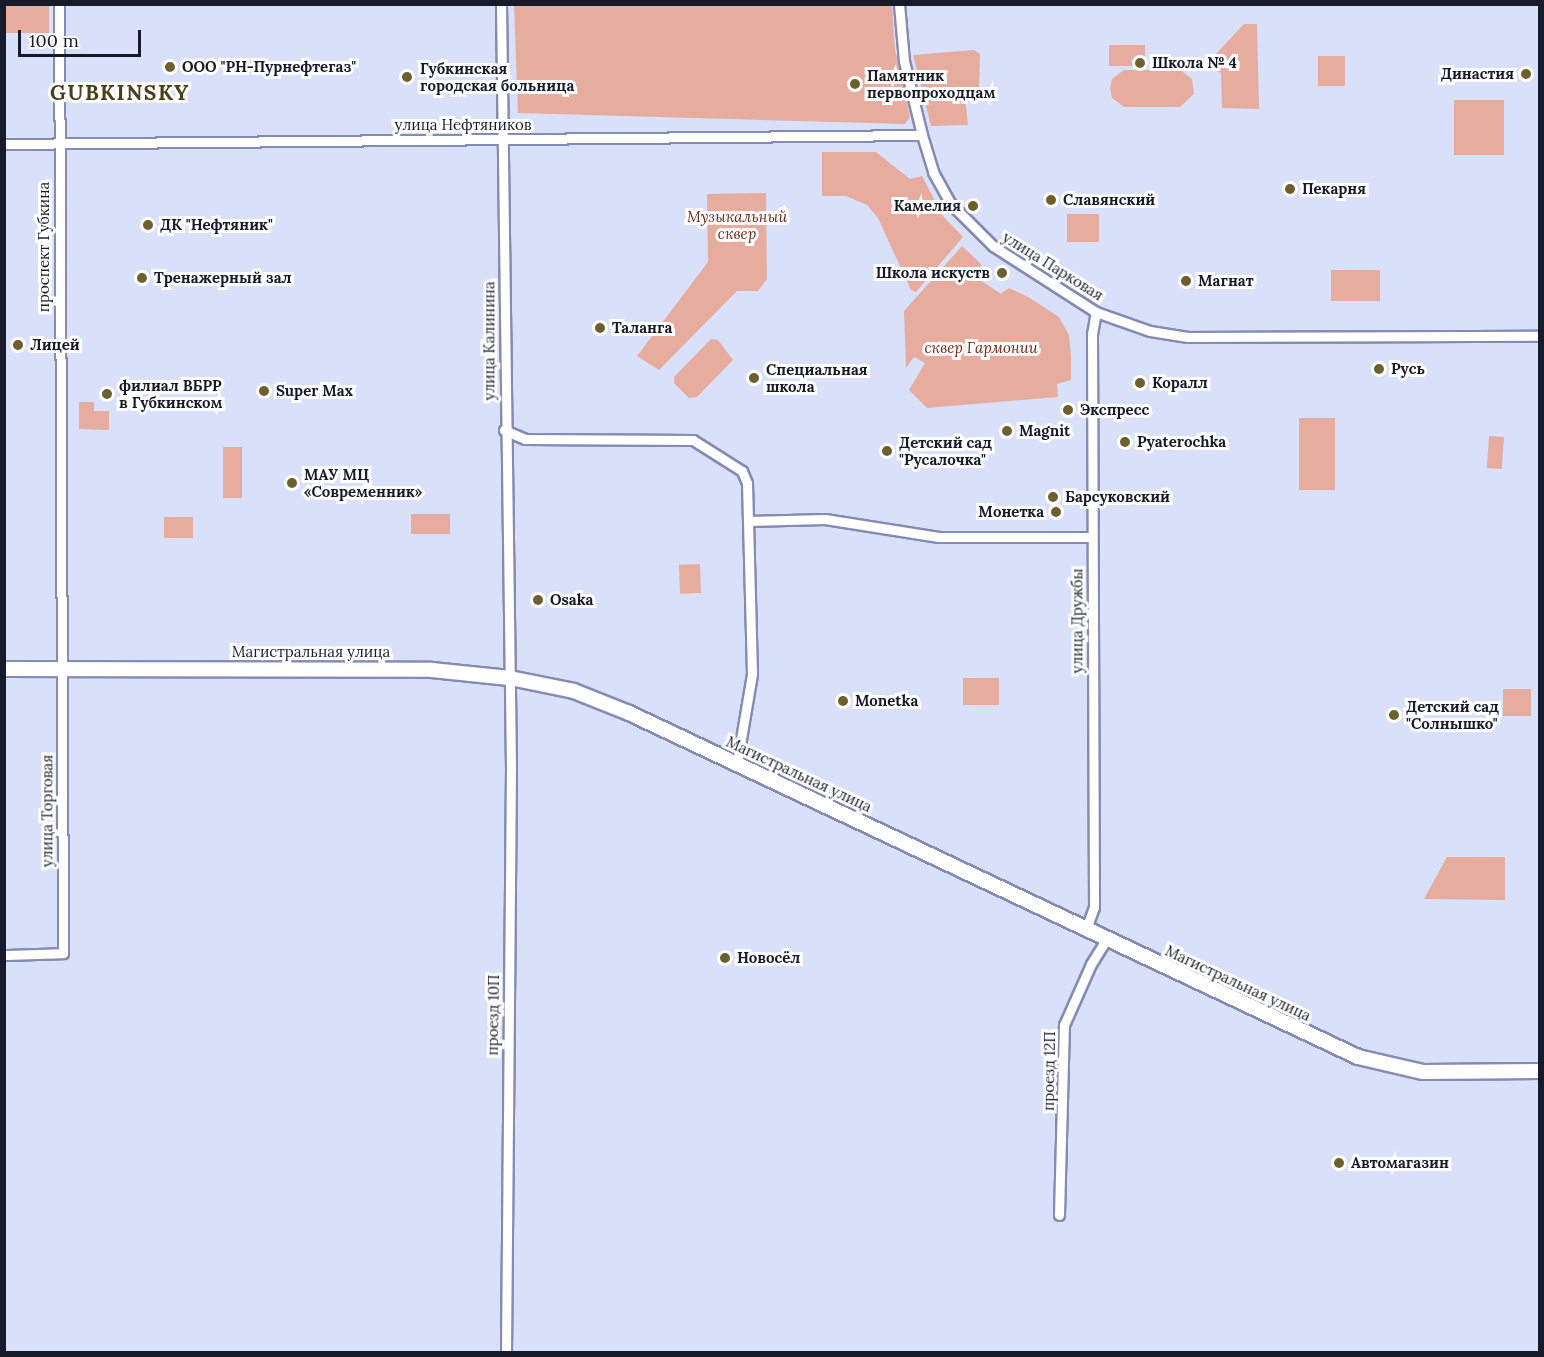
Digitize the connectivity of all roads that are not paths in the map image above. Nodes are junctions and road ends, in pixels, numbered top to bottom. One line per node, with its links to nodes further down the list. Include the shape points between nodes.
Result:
1 (59, 4): 6 (street, проспект Губкина)
2 (501, 4): 5 (street, улица Калинина)
3 (899, 4): 4 (street, улица Парковая, via 904,61)
4 (921, 135): 5 (street, улица Нефтяников); 8 (street, улица Парковая, via 938,183 966,223 1009,258)
5 (504, 140): 6 (street, улица Нефтяников); 10 (street, улица Калинина)
6 (60, 143): 7 (street, улица Нефтяников); 14 (street, проспект Губкина)
7 (4, 144)
8 (1096, 312): 9 (street, улица Парковая, via 1150,332 1188,337); 12 (street, улица Дружбы, via 1092,334)
9 (1539, 336)
10 (504, 430): 11 (street, via 525,439 700,442 742,471 747,483); 15 (street, улица Калинина)
11 (748, 521): 12 (street, via 825,519 939,537); 16 (street, via 752,674)
12 (1092, 537): 17 (street, улица Дружбы, via 1094,907)
13 (4, 669): 14 (main road, Магистральная улица)
14 (62, 669): 15 (main road, Магистральная улица, via 404,669); 19 (street, улица Торговая, via 63,954)
15 (510, 678): 16 (main road, Магистральная улица, via 602,701); 22 (street, проезд 10П)
16 (737, 764): 17 (main road, Магистральная улица)
17 (1086, 929): 18 (main road, Магистральная улица)
18 (1107, 938): 20 (main road, Магистральная улица, via 1377,1064 1424,1072); 21 (street, проезд 12П, via 1064,1025)
19 (4, 955)
20 (1539, 1071)
21 (1059, 1215)
22 (506, 1353)

